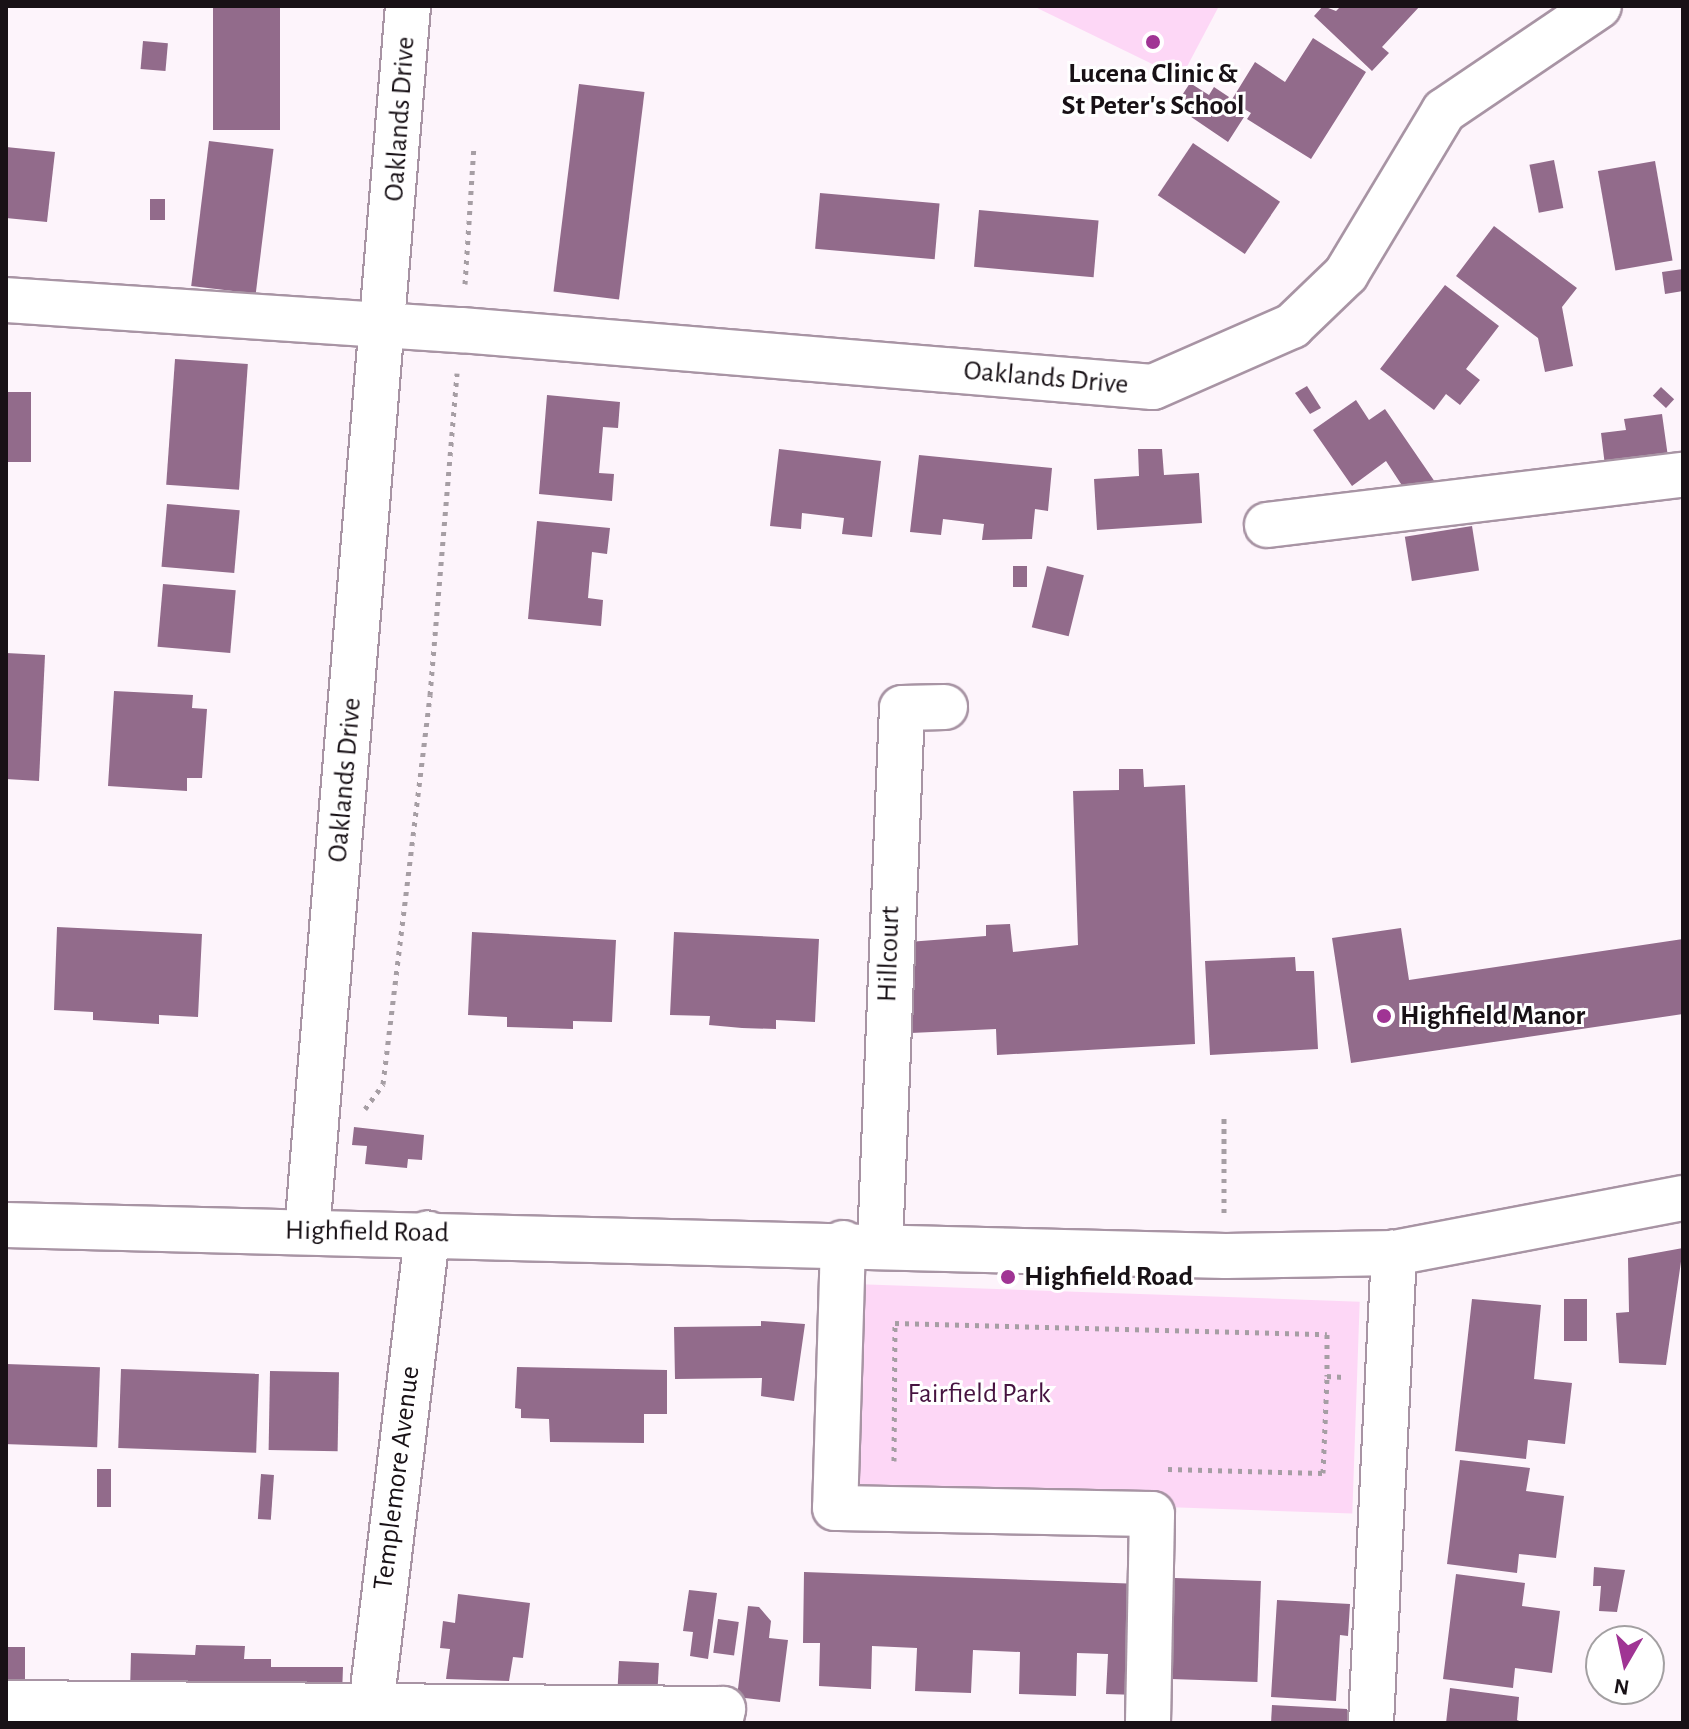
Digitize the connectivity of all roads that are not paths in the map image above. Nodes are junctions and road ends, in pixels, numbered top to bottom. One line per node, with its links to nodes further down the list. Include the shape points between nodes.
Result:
1 (408, 6): 4 (street, Oaklands Drive)
2 (1599, 6): 4 (street, Oaklands Drive, via 1444,111 1346,274 1292,326 1153,387)
3 (6, 300): 4 (street, Oaklands Drive)
4 (384, 328): 10 (street, Oaklands Drive)
5 (1683, 475): 6 (street)
6 (1267, 525)
7 (945, 707): 12 (street, Hillcourt, via 902,708)
8 (1683, 1198): 13 (street, Highfield Road)
9 (6, 1225): 10 (street, Highfield Road)
10 (307, 1232): 11 (street, Highfield Road)
11 (427, 1233): 12 (street, Highfield Road); 15 (street, Templemore Avenue)
12 (861, 1243): 13 (street, Highfield Road, via 1226,1256); 17 (street, via 835,1508 1152,1514)
13 (1394, 1253): 18 (street)
14 (9, 1710): 15 (street)
15 (370, 1715): 16 (street, via 723,1709)
16 (720, 1723)
17 (1148, 1723)
18 (1371, 1723)

